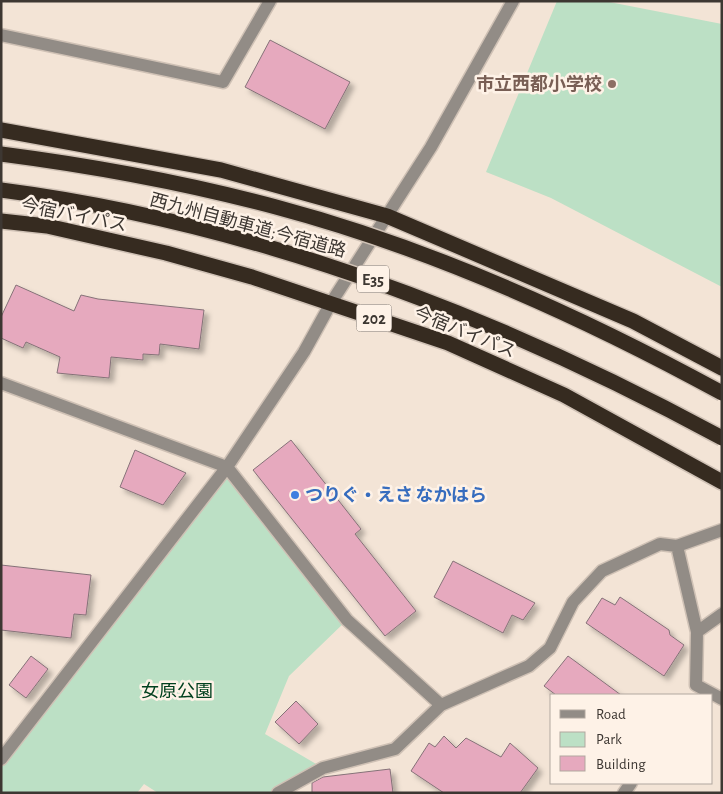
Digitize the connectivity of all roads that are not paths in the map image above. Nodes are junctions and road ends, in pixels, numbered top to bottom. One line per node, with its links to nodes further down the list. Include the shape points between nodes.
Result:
1 (270, 1): 3 (street, via 223,82)
2 (512, 1): 8 (street, via 431,147)
3 (1, 35)
4 (1, 130): 8 (highway, via 221,170)
5 (1, 154): 12 (highway, 西九州自動車道;今宿道路 / E35, bridge, via 170,182 277,208 385,241 476,276 597,329)
6 (1, 190): 13 (highway, 西九州自動車道;今宿道路 / E35, bridge, via 160,219 268,245 368,278 578,364)
7 (1, 221): 9 (highway, 今宿バイパス / 202, via 47,226 166,253)
8 (383, 222): 9 (street); 10 (highway, via 633,321)
9 (331, 303): 14 (street, via 304,352); 15 (highway, 今宿バイパス / 202, via 448,342 564,395)
10 (722, 368)
11 (1, 383): 14 (street)
12 (722, 393)
13 (722, 438)
14 (227, 467): 22 (street, via 346,620); 23 (street)
15 (722, 482)
16 (722, 530): 17 (street)
17 (677, 546): 19 (street); 22 (street, via 660,544 602,571 573,602 550,648 529,666)
18 (722, 614): 19 (street)
19 (697, 632): 20 (street)
20 (693, 690): 21 (street)
21 (706, 694)
22 (441, 705): 24 (street, via 395,750 323,768)
23 (1, 759)
24 (278, 793)

